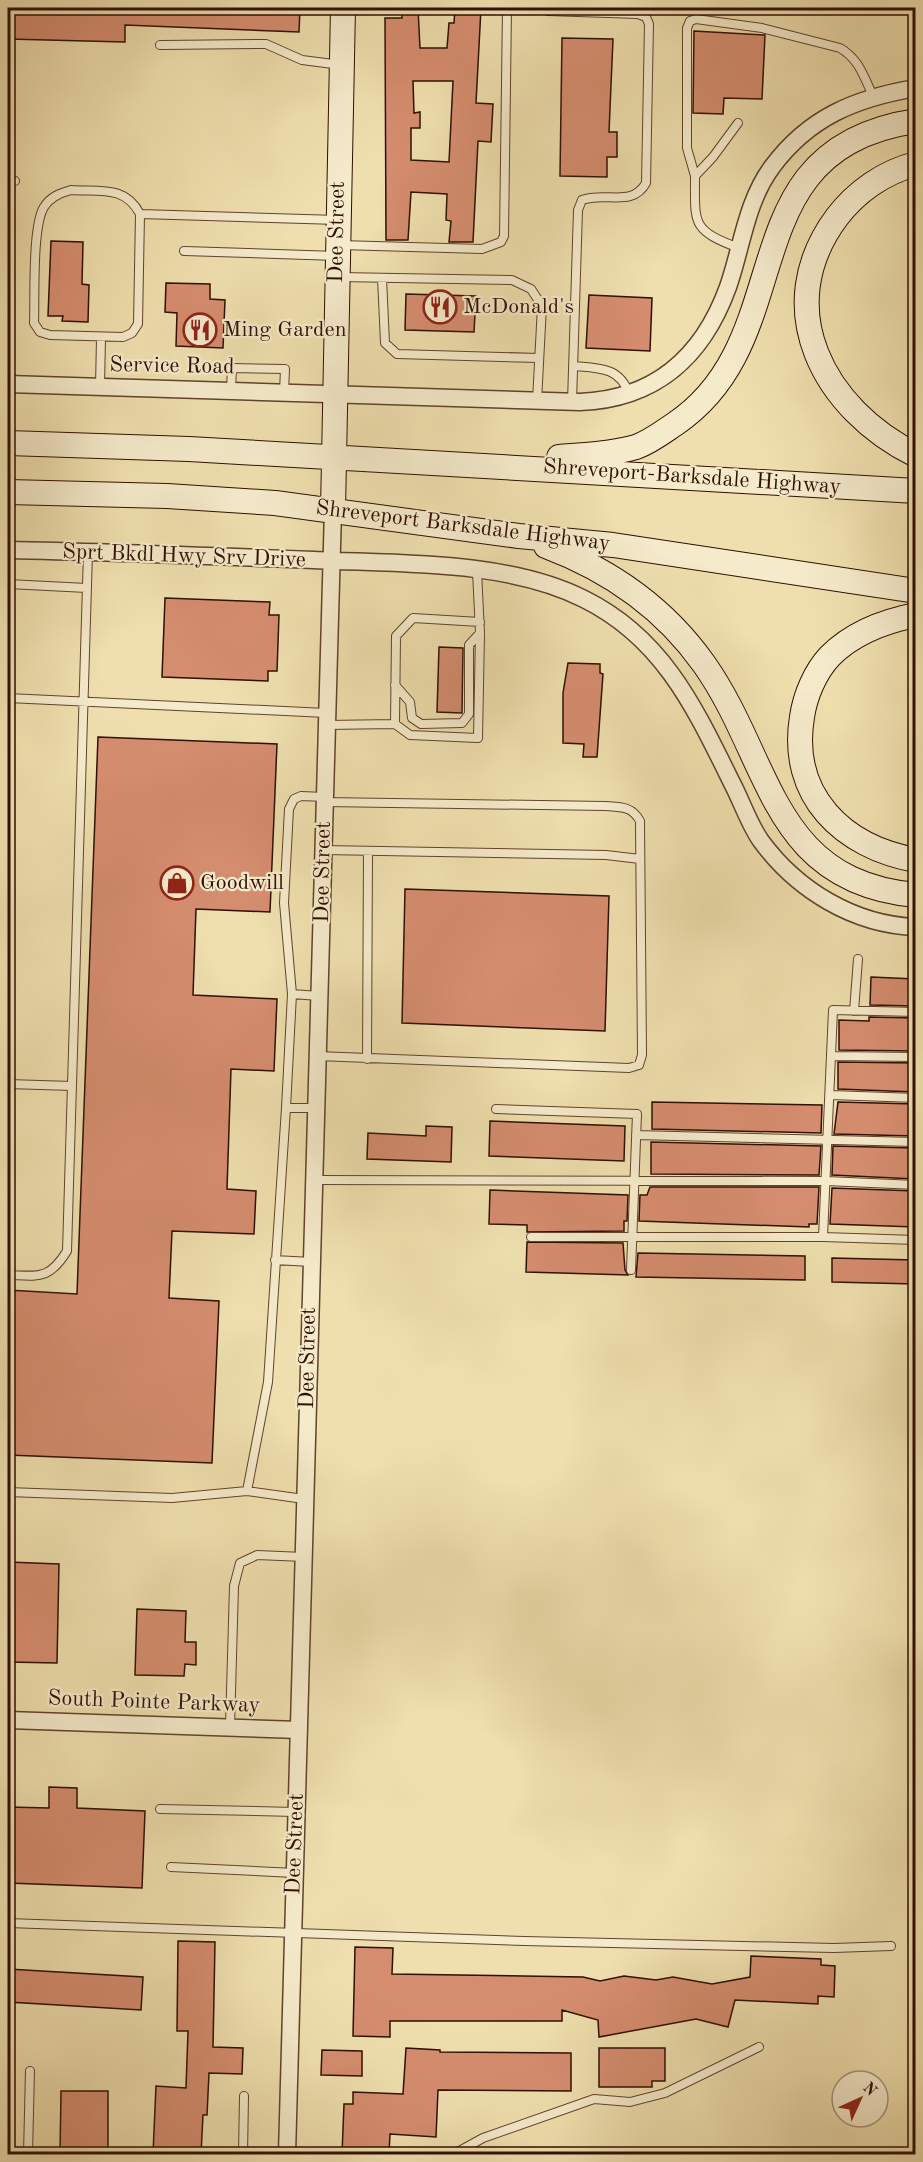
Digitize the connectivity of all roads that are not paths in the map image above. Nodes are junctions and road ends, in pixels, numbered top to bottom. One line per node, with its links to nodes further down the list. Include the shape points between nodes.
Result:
1 (344, 8): 5 (main road, Dee Street)
2 (507, 8): 16 (lane, via 501,242 482,249)
3 (548, 11): 20 (lane, via 638,14 646,17 649,24 646,183 640,194 629,198 591,196 582,200 578,210)
4 (160, 45): 5 (lane, via 266,44 302,60)
5 (342, 65): 13 (main road, Dee Street)
6 (915, 88): 7 (street, Service Road)
7 (873, 96): 11 (lane, via 852,54 840,48 762,28 690,21 687,148); 14 (street, Service Road, via 849,104 818,122 790,146 771,168 754,200)
8 (915, 121): 29 (main road, via 860,136 828,156 805,179 777,234 753,315 733,363 712,392 686,417 636,447)
9 (738, 123): 11 (lane)
10 (915, 164): 28 (main road, via 882,177 845,207 819,246 809,274 806,303 814,348 838,392 875,430)
11 (695, 176): 14 (lane, via 695,216 702,231)
12 (140, 214): 13 (lane); 18 (lane, via 138,324 123,337); 18 (lane, via 133,200 117,193 71,190 56,194 44,206 38,223 34,323 40,332 50,335)
13 (338, 220): 16 (main road, Dee Street)
14 (739, 248): 24 (street, Service Road, via 713,323 695,349 659,380)
15 (184, 252): 16 (lane)
16 (337, 259): 17 (lane); 23 (main road, Dee Street)
17 (382, 278): 19 (lane, via 386,343 397,354); 19 (lane, via 512,280 531,289 542,306)
18 (101, 338): 22 (lane)
19 (539, 358): 25 (lane)
20 (574, 366): 24 (lane, via 616,373); 26 (lane)
21 (8, 384): 22 (street, Service Road)
22 (100, 386): 23 (street, Service Road)
23 (335, 394): 25 (street, Service Road); 30 (main road, Dee Street)
24 (629, 395): 26 (street, Service Road)
25 (537, 401): 26 (street, Service Road)
26 (573, 402)
27 (8, 443): 30 (main road)
28 (915, 454)
29 (468, 464): 30 (main road); 31 (main road, Shreveport-Barksdale Highway)
30 (334, 466): 31 (main road, via 561,485); 34 (main road, Sprt Bkdl Hwy Srv Drive)
31 (600, 471): 32 (main road, Shreveport-Barksdale Highway)
32 (915, 491)
33 (8, 492): 34 (main road, Shreveport Barksdale Highway, via 168,496)
34 (333, 510): 35 (main road, Shreveport Barksdale Highway); 38 (street, Sprt Bkdl Hwy Srv Drive)
35 (519, 536): 42 (main road, Shreveport Barksdale Highway, via 613,545); 56 (main road, via 596,568 634,592 669,622 706,667 782,814 805,846 861,884)
36 (8, 550): 37 (street, Sprt Bkdl Hwy Srv Drive)
37 (88, 552): 38 (street, Sprt Bkdl Hwy Srv Drive); 41 (lane)
38 (330, 561): 39 (street, via 378,561); 49 (street, Dee Street)
39 (477, 571): 44 (lane); 57 (street, via 531,580 582,598 616,618 654,650 678,682 698,714 760,840 788,872 849,913)
40 (8, 584): 41 (lane)
41 (87, 588): 48 (lane)
42 (915, 591)
43 (915, 615): 55 (main road, via 868,630 830,657 808,693 799,735 809,787 823,810 861,843)
44 (480, 622): 45 (lane); 46 (lane, via 413,618 396,636)
45 (480, 633): 46 (lane, via 469,645 469,714 462,723 421,724 412,718 410,702); 50 (lane, via 478,738 410,735)
46 (395, 685): 50 (lane)
47 (8, 698): 48 (lane)
48 (83, 701): 49 (lane); 68 (lane)
49 (326, 719): 50 (lane); 51 (street, Dee Street)
50 (395, 724)
51 (324, 800): 52 (street, Dee Street); 54 (lane, via 626,807 640,820); 59 (lane, via 301,796 294,799 289,809 284,903)
52 (323, 850): 53 (lane); 60 (street, Dee Street)
53 (368, 851): 54 (lane); 66 (lane)
54 (640, 859): 66 (lane, via 639,1065 629,1068)
55 (915, 860)
56 (915, 896)
57 (915, 927)
58 (858, 959): 61 (lane)
59 (292, 994): 60 (lane); 71 (lane)
60 (319, 996): 63 (street, Dee Street)
61 (854, 1011): 62 (lane); 64 (lane, via 833,1010)
62 (915, 1012)
63 (317, 1056): 66 (lane); 72 (street, Dee Street)
64 (832, 1056): 65 (lane); 69 (lane)
65 (915, 1057)
66 (367, 1059)
67 (8, 1084): 68 (lane)
68 (72, 1086): 88 (lane, via 67,1251 56,1269 37,1276)
69 (830, 1095): 70 (lane); 75 (lane)
70 (915, 1098)
71 (286, 1108): 72 (lane); 85 (lane)
72 (316, 1108): 77 (street, Dee Street)
73 (496, 1109): 74 (lane, via 637,1114)
74 (636, 1135): 75 (lane); 78 (lane)
75 (828, 1138): 76 (lane); 79 (lane)
76 (915, 1142)
77 (313, 1180): 78 (lane); 86 (street, Dee Street)
78 (634, 1181): 79 (lane); 82 (lane)
79 (826, 1181): 80 (lane); 83 (lane)
80 (915, 1185)
81 (531, 1237): 82 (lane)
82 (633, 1237): 83 (lane); 87 (lane)
83 (823, 1237): 84 (lane)
84 (915, 1240)
85 (274, 1260): 86 (lane); 89 (lane, via 268,1382)
86 (310, 1262): 91 (street, Dee Street)
87 (631, 1270)
88 (8, 1275)
89 (247, 1491): 90 (lane, via 172,1498); 91 (lane)
90 (8, 1492)
91 (304, 1499): 92 (street, Dee Street)
92 (304, 1557): 94 (lane, via 257,1555 240,1563 234,1586); 95 (street, Dee Street)
93 (8, 1720): 94 (street, South Pointe Parkway)
94 (230, 1727): 95 (street, South Pointe Parkway)
95 (299, 1730): 97 (street, Dee Street)
96 (160, 1809): 97 (lane)
97 (296, 1812): 99 (street, Dee Street)
98 (171, 1867): 99 (lane)
99 (295, 1873): 101 (street, Dee Street)
100 (8, 1923): 101 (lane)
101 (293, 1933): 102 (lane, via 834,1948); 108 (street, Dee Street)
102 (891, 1946)
103 (759, 2047): 109 (lane, via 665,2093 630,2102 594,2099 483,2138)
104 (30, 2071): 106 (lane)
105 (244, 2096): 107 (lane)
106 (28, 2154)
107 (243, 2154)
108 (287, 2154)
109 (454, 2154)

